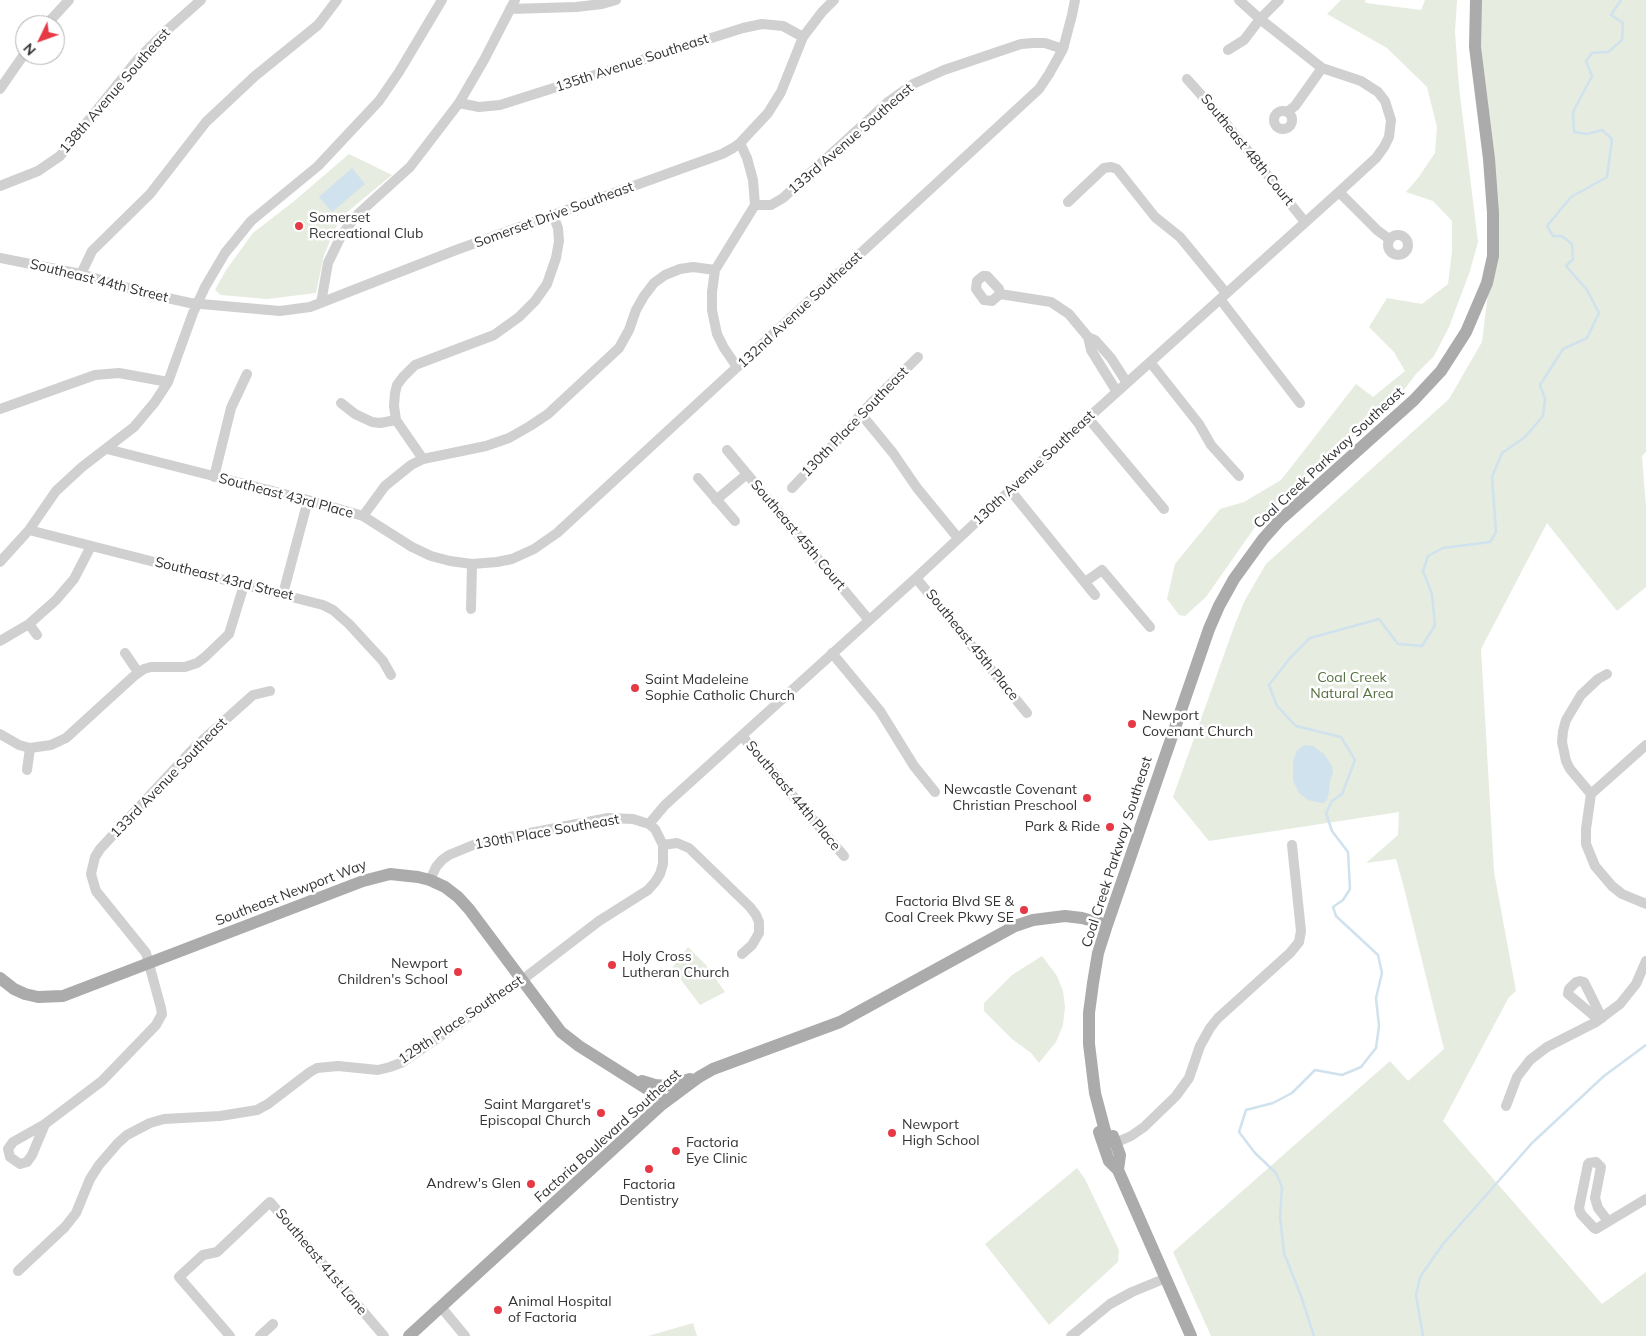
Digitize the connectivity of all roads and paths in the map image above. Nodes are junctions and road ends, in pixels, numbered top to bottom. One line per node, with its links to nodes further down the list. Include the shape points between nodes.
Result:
1 (69, 0): 12 (street)
2 (201, 0): 24 (street, 138th Avenue Southeast, via 138,59 60,156 25,177)
3 (337, 0): 33 (street, via 318,25 255,76 206,122 150,194 92,251)
4 (442, 0): 36 (street, via 379,100 318,166 251,221 221,258)
5 (616, 0): 11 (street, via 576,7)
6 (834, 0): 14 (street, Somerset Drive Southeast)
7 (1075, 0): 15 (street, 132nd Avenue Southeast)
8 (1239, 0): 13 (street)
9 (1279, 0): 13 (street)
10 (1476, 0): 102 (main road, Coal Creek Parkway Southeast, via 1475,47 1489,159 1494,238 1487,282 1476,310 1456,350 1427,387 1280,520 1234,578 1209,629)
11 (512, 5): 21 (street)
12 (55, 15)
13 (1260, 19): 16 (street, via 1244,40); 18 (street)
14 (803, 37): 21 (street, 135th Avenue Southeast, via 783,26 762,24 734,30 500,105 479,107); 23 (street, Somerset Drive Southeast, via 776,102)
15 (1062, 49): 27 (street, 133rd Avenue Southeast, via 1045,43 1021,44 913,84 888,102 783,198 771,206); 41 (street, 132nd Avenue Southeast, via 1039,89 1024,104)
16 (1228, 50)
17 (17, 65): 20 (street)
18 (1322, 68): 22 (street, via 1295,106); 25 (street, 130th Avenue Southeast, via 1371,86 1385,101 1391,120 1387,142 1376,158)
19 (1187, 79): 29 (street, Southeast 48th Court)
20 (0, 89)
21 (459, 102): 37 (street, via 410,167 358,214 342,234 328,263)
22 (1287, 112)
23 (740, 143): 27 (street, via 753,180); 28 (street, Somerset Drive Southeast, via 722,154)
24 (0, 186)
25 (1339, 192): 29 (street, 130th Avenue Southeast); 30 (street)
26 (1068, 202): 35 (street, via 1104,168 1117,170 1155,217 1180,237)
27 (755, 205): 32 (street)
28 (553, 215): 37 (street, Somerset Drive Southeast); 51 (street, via 559,240 556,258 548,284 535,301 494,335 415,365 403,377 395,393)
29 (1305, 222): 35 (street, 130th Avenue Southeast)
30 (1389, 239)
31 (0, 258): 33 (street, Southeast 44th Street)
32 (715, 270): 41 (street, via 712,292 714,322 724,348); 54 (street, via 680,269 654,283 636,310 619,348 548,414 530,426 486,446)
33 (81, 274): 36 (street, Southeast 44th Street, via 145,293)
34 (1000, 294): 38 (street, via 1051,302 1069,314)
35 (1223, 296): 40 (street, 130th Avenue Southeast); 47 (street)
36 (198, 303): 37 (street, Somerset Drive Southeast, via 280,311); 43 (street)
37 (321, 304)
38 (1088, 337): 44 (street, via 1095,340 1111,358); 45 (street, via 1094,357)
39 (918, 357): 49 (street, 130th Place Southeast)
40 (1150, 362): 44 (street, 130th Avenue Southeast); 56 (street, via 1199,424 1211,446)
41 (737, 367): 70 (street, 132nd Avenue Southeast, via 558,534 512,559)
42 (247, 374): 57 (street, via 231,408)
43 (168, 382): 48 (street, via 119,373 95,375); 52 (street, via 147,413)
44 (1127, 383): 45 (street, 130th Avenue Southeast)
45 (1117, 392): 50 (street, 130th Avenue Southeast)
46 (341, 403): 51 (street, via 372,422)
47 (1300, 403)
48 (0, 409)
49 (861, 414): 59 (street, 130th Place Southeast); 67 (street)
50 (1088, 418): 60 (street, 130th Avenue Southeast); 63 (street)
51 (396, 420): 54 (street)
52 (107, 449): 57 (street, Southeast 43rd Place); 66 (street, via 56,492)
53 (727, 450): 55 (street, Southeast 45th Court)
54 (423, 459): 64 (street, via 385,486)
55 (747, 474): 62 (street); 77 (street, Southeast 45th Court)
56 (1239, 476)
57 (214, 477): 61 (street, Southeast 43rd Place)
58 (698, 478): 62 (street)
59 (792, 488)
60 (1010, 490): 67 (street, 130th Avenue Southeast); 72 (street)
61 (308, 500): 64 (street, Southeast 43rd Place); 74 (street)
62 (716, 500): 65 (street)
63 (1164, 509)
64 (363, 516): 70 (street, Southeast 43rd Place, via 432,556)
65 (735, 521)
66 (29, 530): 68 (street, Southeast 43rd Street); 69 (street)
67 (958, 538): 71 (street, 130th Avenue Southeast)
68 (92, 546): 73 (street, Southeast 43rd Street); 78 (street, via 68,587)
69 (0, 562)
70 (472, 564): 76 (street)
71 (916, 578): 77 (street, 130th Avenue Southeast); 88 (street, Southeast 45th Place)
72 (1085, 582): 75 (street); 79 (street, via 1102,570)
73 (244, 585): 74 (street, Southeast 43rd Street); 84 (street, via 229,634 205,657 185,667 150,667)
74 (283, 594): 86 (street, Southeast 43rd Street, via 323,605 341,616 383,661)
75 (1096, 595)
76 (471, 609)
77 (869, 620): 83 (street, 130th Avenue Southeast)
78 (29, 624): 80 (street); 81 (street)
79 (1150, 627)
80 (37, 635)
81 (0, 640)
82 (125, 653): 84 (street)
83 (832, 653): 90 (street, 130th Avenue Southeast); 94 (street, via 880,711 914,766)
84 (138, 672): 92 (street, via 66,738 51,745)
85 (1607, 674): 95 (street, via 1581,695 1563,731 1566,761)
86 (391, 675)
87 (270, 691): 105 (street, 133rd Avenue Southeast, via 253,695 195,748 100,849 92,865 93,884 103,902 146,953)
88 (1027, 713)
89 (0, 734): 92 (street)
90 (742, 736): 96 (street, 130th Avenue Southeast, via 665,805); 99 (street, Southeast 44th Place)
91 (1646, 745): 95 (street)
92 (30, 748): 93 (street)
93 (27, 770)
94 (935, 792)
95 (1590, 794): 101 (street, via 1586,844 1595,866 1622,894)
96 (649, 824): 97 (street); 100 (street, 130th Place Southeast, via 633,819 608,818 478,843 442,860)
97 (663, 845): 103 (street, via 677,843 689,848 756,915 760,922 758,933); 107 (street, 129th Place Southeast, via 663,864 655,882)
98 (1292, 845): 114 (street, via 1301,931 1299,942 1210,1028 1189,1078 1176,1096 1144,1127)
99 (844, 856)
100 (430, 880): 105 (main road, Southeast Newport Way, via 400,874 377,876); 107 (main road, Southeast Newport Way, via 458,897)
101 (1646, 904)
102 (1107, 924): 109 (main road, Factoria Boulevard Southeast, via 1065,916 1015,926 840,1022); 110 (main road, Coal Creek Parkway Southeast, via 1089,1013)
103 (742, 954)
104 (1646, 961): 112 (street, via 1636,984 1620,1004 1601,1019 1547,1047 1530,1060 1516,1077)
105 (150, 964): 106 (main road, Southeast Newport Way, via 63,996 25,994); 113 (street, via 162,1008 160,1020 102,1081)
106 (0, 978)
107 (522, 980): 108 (main road, Southeast Newport Way, via 561,1032); 118 (street, 129th Place Southeast, via 403,1062 378,1070 338,1066 317,1068 257,1110 164,1119 137,1129 118,1143 99,1165 66,1227)
108 (628, 1076): 109 (main road, via 660,1086); 111 (main road, Southeast Newport Way)
109 (699, 1076): 111 (main road, Factoria Boulevard Southeast)
110 (1092, 1076): 114 (main road, via 1104,1131); 115 (main road, Coal Creek Parkway Southeast, via 1088,1085 1098,1129 1109,1161)
111 (666, 1101): 120 (main road, Factoria Boulevard Southeast)
112 (1506, 1106)
113 (45, 1124)
114 (1115, 1143): 115 (main road, Coal Creek Parkway Southeast, via 1120,1154)
115 (1118, 1170): 119 (main road, Coal Creek Parkway Southeast)
116 (1646, 1199): 117 (street)
117 (1608, 1221): 117 (street, via 1595,1198 1602,1167 1592,1162 1588,1164 1579,1208 1596,1229)
118 (18, 1272)
119 (1166, 1278): 127 (street, via 1110,1304); 128 (main road, Coal Creek Parkway Southeast)
120 (441, 1307): 125 (main road, Factoria Boulevard Southeast); 126 (street)
121 (273, 1324): 123 (street)
122 (230, 1336): 124 (street, Southeast 41st Lane, via 179,1277 203,1255 217,1252 270,1202)
123 (260, 1336)
124 (384, 1336)
125 (409, 1336)
126 (465, 1336)
127 (1070, 1336)
128 (1191, 1336)

